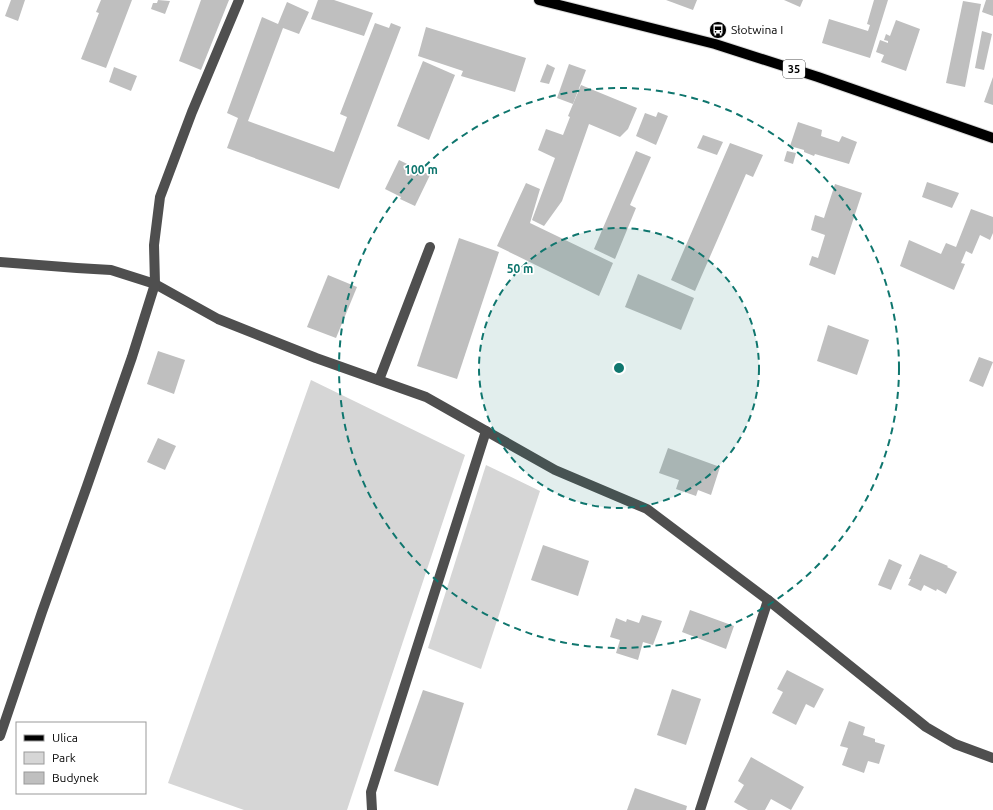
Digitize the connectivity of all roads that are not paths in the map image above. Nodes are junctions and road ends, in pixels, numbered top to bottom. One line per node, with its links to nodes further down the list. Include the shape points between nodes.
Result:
1 (239, 0): 6 (street, via 160,197 154,245)
2 (540, 0): 3 (main road, 35, via 715,44)
3 (993, 138)
4 (430, 247): 7 (street)
5 (0, 262): 6 (street, via 111,270)
6 (155, 284): 7 (street, via 218,319); 10 (street)
7 (379, 380): 8 (street, via 426,397)
8 (486, 431): 9 (street, via 555,470 647,509); 12 (street, via 371,792)
9 (768, 600): 11 (street, via 926,728 955,744); 13 (street)
10 (0, 736)
11 (993, 758)
12 (372, 810)
13 (700, 810)

